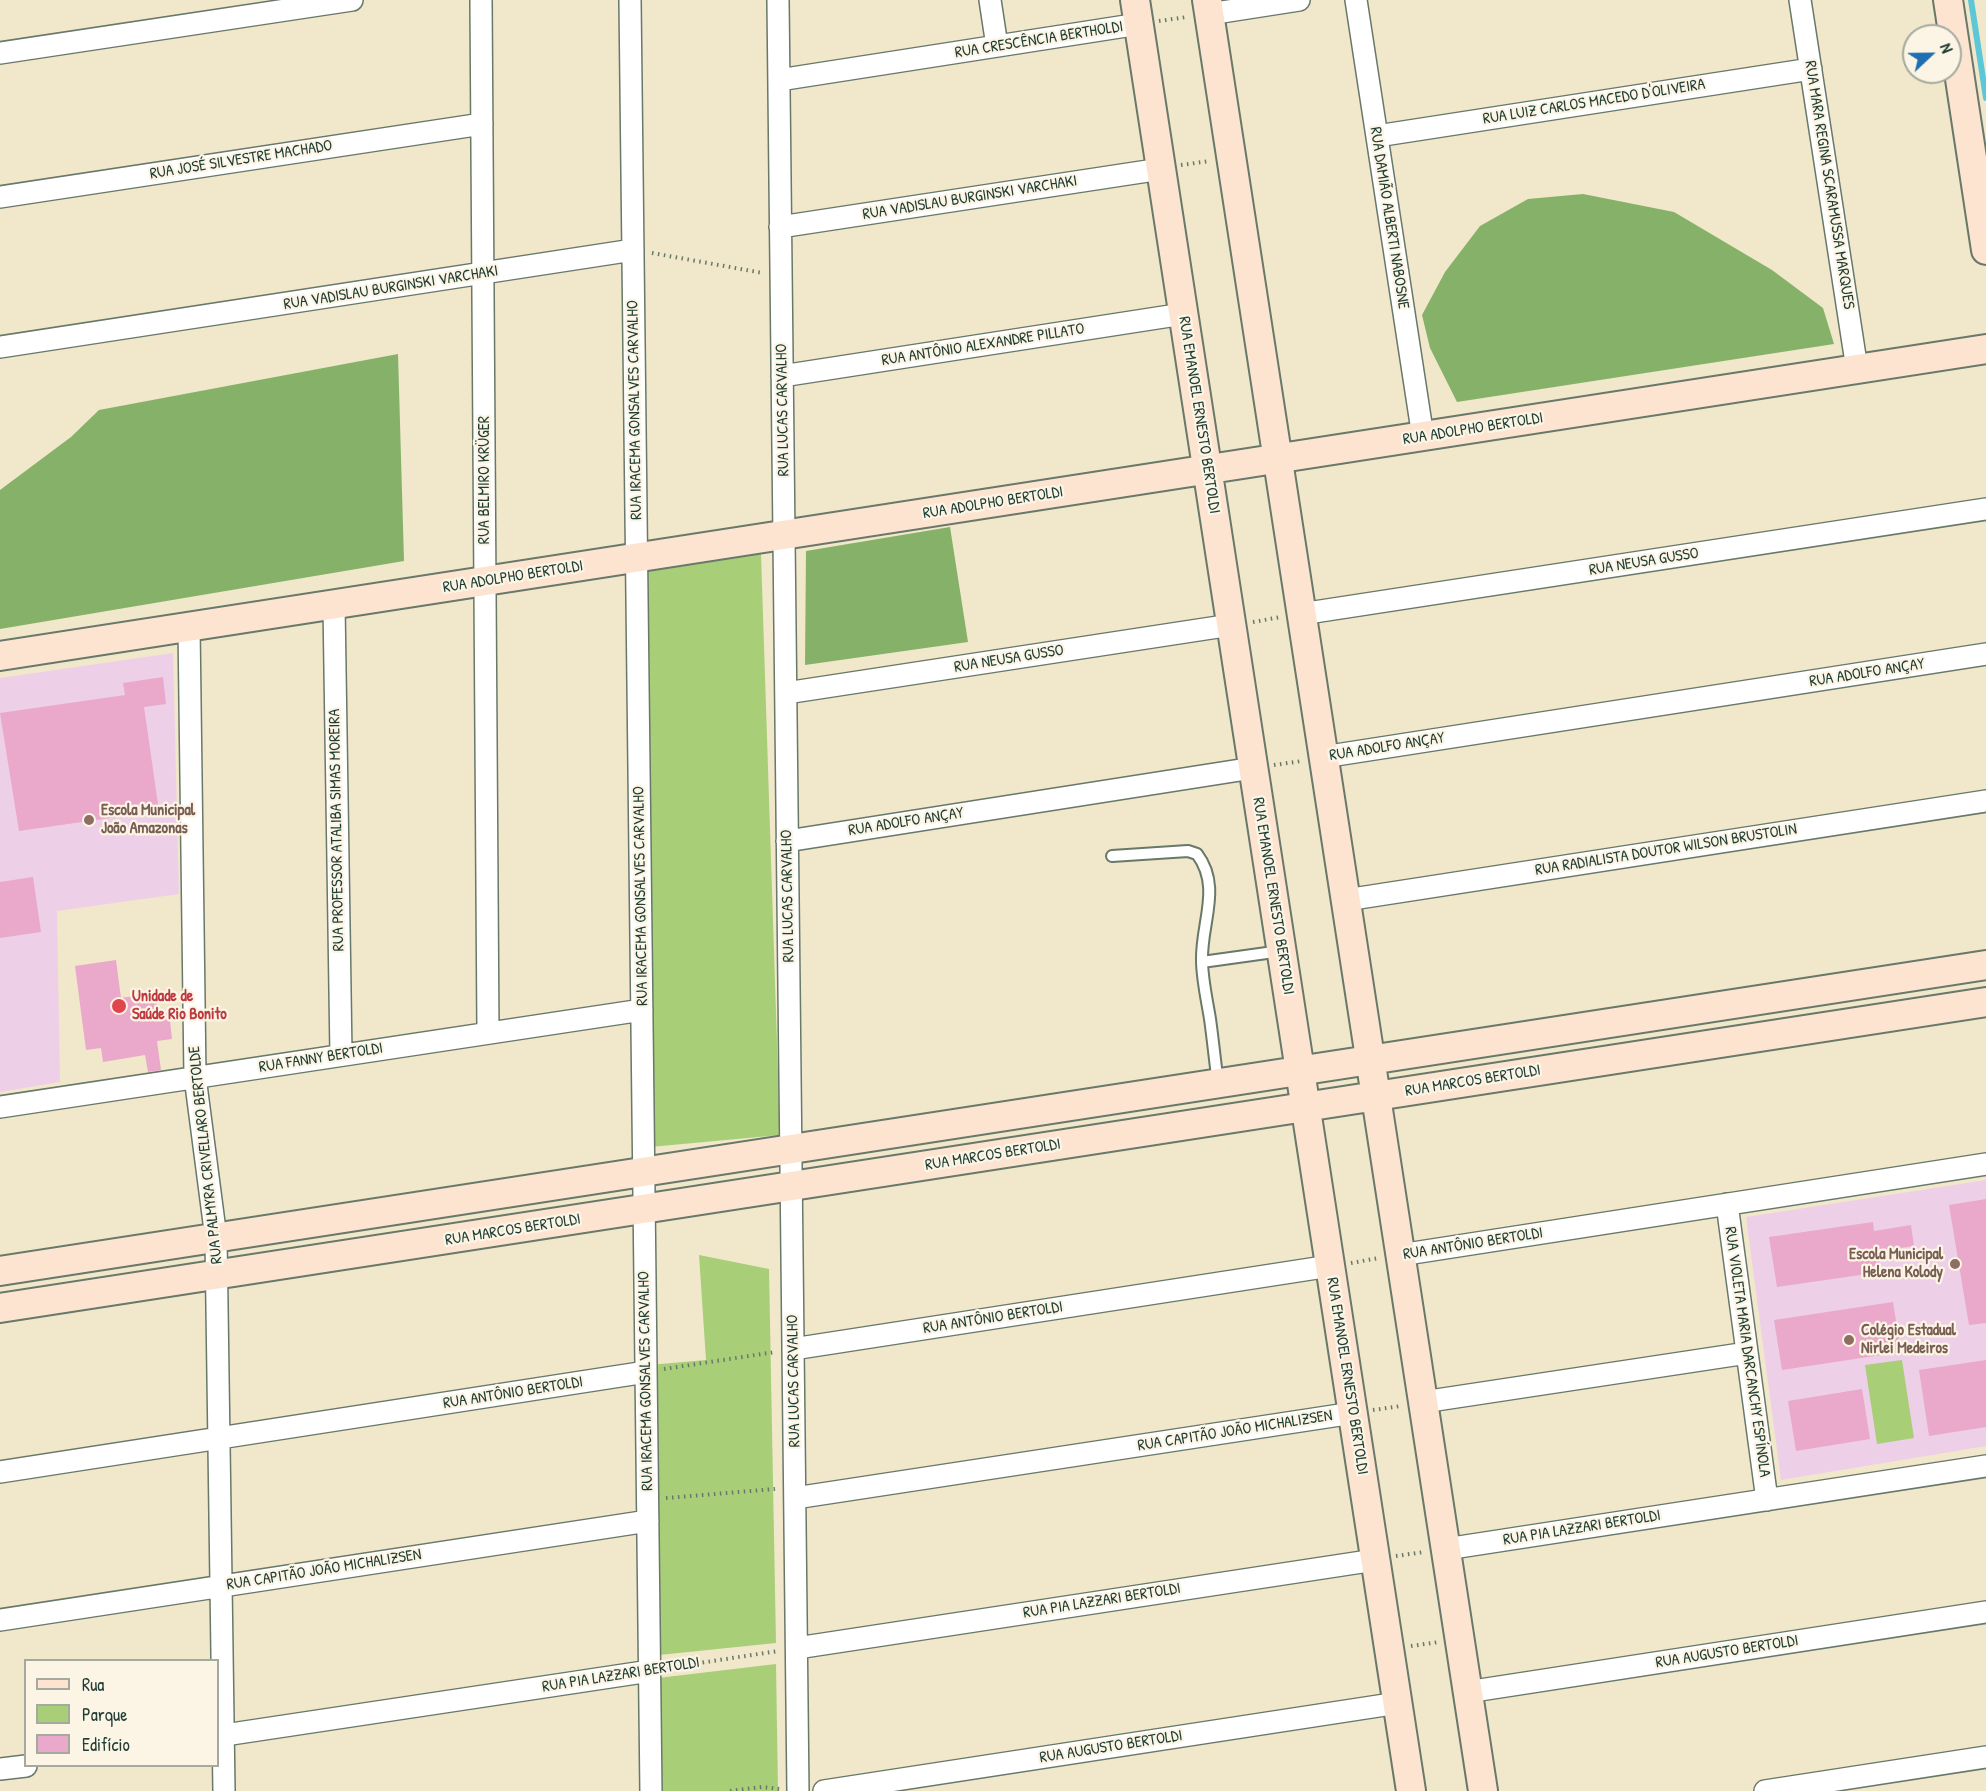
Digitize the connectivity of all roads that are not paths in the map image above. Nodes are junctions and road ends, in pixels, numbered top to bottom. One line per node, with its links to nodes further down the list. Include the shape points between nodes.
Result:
1 (352, 0): 13 (street)
2 (481, 0): 16 (street, RUA BELMIRO KRÜGER)
3 (630, 0): 21 (street, RUA IRACEMA GONSALVES CARVALHO)
4 (778, 0): 15 (street, RUA LUCAS CARVALHO)
5 (990, 0): 12 (street)
6 (1299, 0): 10 (street)
7 (1356, 0): 17 (street, RUA DAMIÃO ALBERTI NABOSNE)
8 (1800, 0): 14 (street, RUA MARA REGINA SCARAMUSSA MARQUES)
9 (1948, 0): 22 (street)
10 (1208, 7): 30 (street)
11 (1137, 12): 12 (street, RUA CRESCÊNCIA BERTHOLDI); 18 (street, RUA EMANOEL ERNESTO BERTOLDI)
12 (997, 46): 15 (street, RUA CRESCÊNCIA BERTHOLDI)
13 (0, 53)
14 (1811, 69): 17 (street, RUA LUIZ CARLOS MACEDO D'OLIVEIRA); 27 (street, RUA MARA REGINA SCARAMUSSA MARQUES)
15 (779, 80): 20 (street, RUA LUCAS CARVALHO)
16 (482, 124): 19 (street, RUA JOSÉ SILVESTRE MACHADO); 23 (street, RUA BELMIRO KRÜGER)
17 (1377, 136): 29 (street, RUA DAMIÃO ALBERTI NABOSNE)
18 (1161, 169): 20 (street, RUA VADISLAU BURGINSKI VARCHAKI); 24 (street, RUA EMANOEL ERNESTO BERTOLDI)
19 (0, 197)
20 (780, 227): 28 (street, RUA LUCAS CARVALHO)
21 (633, 250): 23 (street, RUA VADISLAU BURGINSKI VARCHAKI); 34 (street, RUA IRACEMA GONSALVES CARVALHO)
22 (1986, 250)
23 (483, 273): 25 (street, RUA VADISLAU BURGINSKI VARCHAKI); 35 (street, RUA BELMIRO KRÜGER)
24 (1183, 314): 28 (street, RUA ANTÔNIO ALEXANDRE PILLATO); 31 (street, RUA EMANOEL ERNESTO BERTOLDI)
25 (0, 347)
26 (1986, 349): 27 (street, RUA ADOLPHO BERTOLDI)
27 (1857, 369): 29 (street, RUA ADOLPHO BERTOLDI)
28 (782, 376): 33 (street, RUA LUCAS CARVALHO)
29 (1423, 437): 30 (street, RUA ADOLPHO BERTOLDI)
30 (1278, 459): 31 (street, RUA ADOLPHO BERTOLDI); 37 (street)
31 (1207, 470): 33 (street, RUA ADOLPHO BERTOLDI); 38 (street, RUA EMANOEL ERNESTO BERTOLDI)
32 (1986, 509): 37 (street, RUA NEUSA GUSSO)
33 (784, 535): 34 (street, RUA ADOLPHO BERTOLDI); 42 (street, RUA LUCAS CARVALHO)
34 (637, 558): 35 (street, RUA ADOLPHO BERTOLDI); 53 (street, RUA IRACEMA GONSALVES CARVALHO)
35 (485, 581): 36 (street, RUA ADOLPHO BERTOLDI); 54 (street, RUA BELMIRO KRÜGER)
36 (334, 605): 39 (street, RUA ADOLPHO BERTOLDI); 55 (street, RUA PROFESSOR ATALIBA SIMAS MOREIRA)
37 (1301, 614): 43 (street)
38 (1231, 625): 42 (street, RUA NEUSA GUSSO); 44 (street, RUA EMANOEL ERNESTO BERTOLDI)
39 (189, 627): 41 (street, RUA ADOLPHO BERTOLDI); 58 (street, RUA PALMYRA CRIVELLARO BERTOLDE)
40 (1986, 654): 43 (street, RUA ADOLFO ANÇAY)
41 (0, 656)
42 (786, 693): 46 (street, RUA LUCAS CARVALHO)
43 (1323, 757): 48 (street)
44 (1253, 768): 46 (street, RUA ADOLFO ANÇAY); 49 (street, RUA EMANOEL ERNESTO BERTOLDI)
45 (1986, 801): 48 (street, RUA RADIALISTA DOUTOR WILSON BRUSTOLIN)
46 (787, 841): 63 (street, RUA LUCAS CARVALHO)
47 (1112, 856): 50 (lane, via 1188,851 1197,854 1207,873 1210,892)
48 (1346, 900): 56 (street)
49 (1281, 951): 50 (lane); 57 (street, RUA EMANOEL ERNESTO BERTOLDI)
50 (1202, 962): 59 (lane)
51 (1986, 965): 56 (street)
52 (1986, 1002): 60 (street, RUA MARCOS BERTOLDI)
53 (642, 1010): 54 (street, RUA FANNY BERTOLDI); 65 (street, RUA IRACEMA GONSALVES CARVALHO)
54 (488, 1032): 55 (street, RUA FANNY BERTOLDI)
55 (340, 1055): 58 (street, RUA FANNY BERTOLDI)
56 (1370, 1060): 57 (street); 60 (street)
57 (1300, 1070): 59 (street); 62 (street, RUA EMANOEL ERNESTO BERTOLDI)
58 (195, 1077): 61 (street, RUA FANNY BERTOLDI); 69 (street, RUA PALMYRA CRIVELLARO BERTOLDE)
59 (1218, 1083): 63 (street)
60 (1376, 1096): 62 (street, RUA MARCOS BERTOLDI); 70 (street)
61 (0, 1107)
62 (1305, 1107): 66 (street, RUA MARCOS BERTOLDI); 71 (street, RUA EMANOEL ERNESTO BERTOLDI)
63 (791, 1149): 65 (street); 66 (street, RUA LUCAS CARVALHO)
64 (1986, 1164): 67 (street, RUA ANTÔNIO BERTOLDI)
65 (644, 1173): 68 (street, RUA IRACEMA GONSALVES CARVALHO); 69 (street)
66 (791, 1186): 68 (street, RUA MARCOS BERTOLDI); 75 (street, RUA LUCAS CARVALHO)
67 (1727, 1204): 70 (street, RUA ANTÔNIO BERTOLDI); 76 (street, RUA VIOLETA MARIA DARCANCHY ESPÍNOLA)
68 (644, 1210): 73 (street, RUA MARCOS BERTOLDI); 77 (street, RUA IRACEMA GONSALVES CARVALHO)
69 (216, 1238): 72 (street); 73 (street, RUA PALMYRA CRIVELLARO BERTOLDE)
70 (1400, 1255): 78 (street)
71 (1330, 1266): 75 (street, RUA ANTÔNIO BERTOLDI); 79 (street, RUA EMANOEL ERNESTO BERTOLDI)
72 (0, 1271)
73 (217, 1275): 74 (street, RUA MARCOS BERTOLDI); 80 (street, RUA PALMYRA CRIVELLARO BERTOLDE)
74 (0, 1308)
75 (793, 1349): 83 (street, RUA LUCAS CARVALHO)
76 (1747, 1353): 78 (street); 84 (street, RUA VIOLETA MARIA DARCANCHY ESPÍNOLA)
77 (646, 1372): 80 (street, RUA ANTÔNIO BERTOLDI); 85 (street, RUA IRACEMA GONSALVES CARVALHO)
78 (1423, 1402): 86 (street)
79 (1353, 1413): 83 (street, RUA CAPITÃO JOÃO MICHALIZSEN); 87 (street, RUA EMANOEL ERNESTO BERTOLDI)
80 (219, 1438): 82 (street, RUA ANTÔNIO BERTOLDI); 88 (street, RUA PALMYRA CRIVELLARO BERTOLDE)
81 (1986, 1466): 84 (street, RUA PIA LAZZARI BERTOLDI)
82 (0, 1472)
83 (795, 1493): 91 (street, RUA LUCAS CARVALHO)
84 (1767, 1500): 86 (street, RUA PIA LAZZARI BERTOLDI)
85 (648, 1521): 88 (street, RUA CAPITÃO JOÃO MICHALIZSEN); 92 (street, RUA IRACEMA GONSALVES CARVALHO)
86 (1446, 1549): 93 (street)
87 (1375, 1560): 91 (street, RUA PIA LAZZARI BERTOLDI); 94 (street, RUA EMANOEL ERNESTO BERTOLDI)
88 (222, 1586): 90 (street, RUA CAPITÃO JOÃO MICHALIZSEN); 95 (street, RUA PALMYRA CRIVELLARO BERTOLDE)
89 (1986, 1612): 93 (street, RUA AUGUSTO BERTOLDI)
90 (0, 1620)
91 (797, 1648): 101 (street, RUA LUCAS CARVALHO)
92 (650, 1671): 95 (street, RUA PIA LAZZARI BERTOLDI); 100 (street, RUA IRACEMA GONSALVES CARVALHO)
93 (1467, 1692): 104 (street)
94 (1398, 1702): 102 (street, RUA AUGUSTO BERTOLDI); 103 (street, RUA EMANOEL ERNESTO BERTOLDI)
95 (220, 1736): 99 (street, RUA PALMYRA CRIVELLARO BERTOLDE)
96 (1986, 1757): 105 (street)
97 (24, 1766): 98 (street)
98 (0, 1769)
99 (224, 1791)
100 (651, 1791)
101 (798, 1791)
102 (824, 1791)
103 (1411, 1791)
104 (1483, 1791)
105 (1765, 1791)

